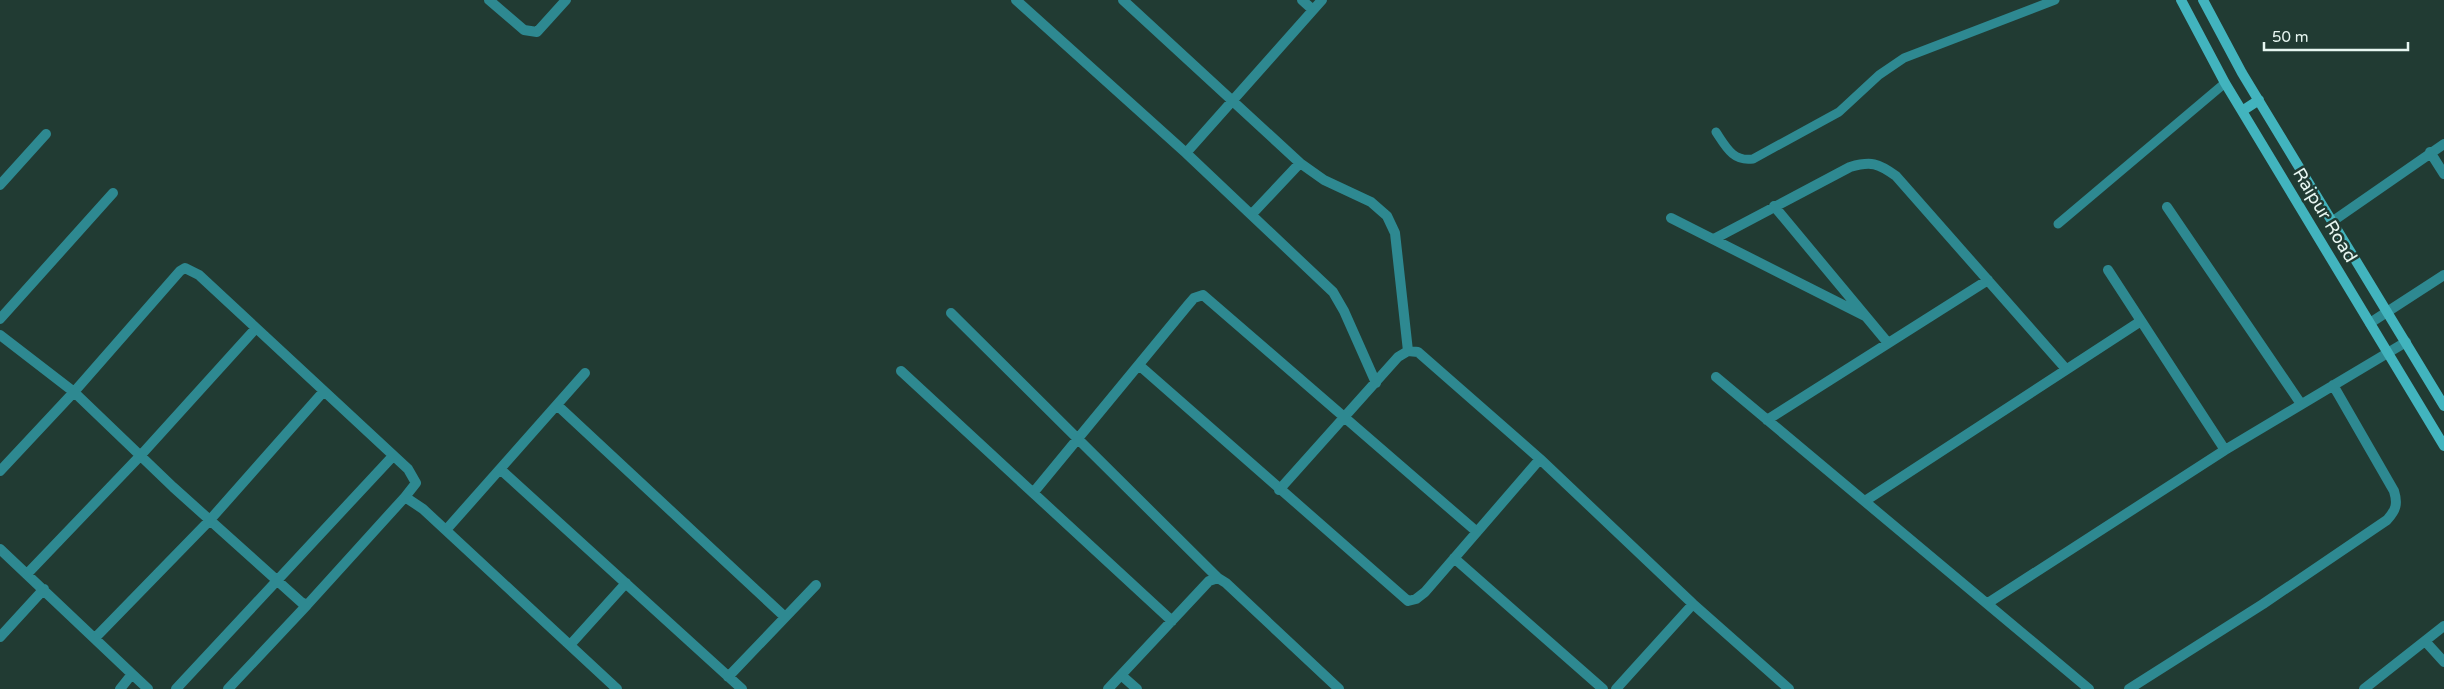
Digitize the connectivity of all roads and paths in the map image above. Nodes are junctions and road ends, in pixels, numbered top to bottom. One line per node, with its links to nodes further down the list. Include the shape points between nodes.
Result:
1 (489, 0): 2 (street, via 524,30 537,32)
2 (566, 0)
3 (1016, 0): 19 (street)
4 (1123, 0): 12 (street)
5 (1302, 0): 10 (street)
6 (1322, 0): 10 (street)
7 (2055, 0): 15 (lane, via 1904,58 1878,75 1839,112 1753,159 1737,158)
8 (2180, 0): 11 (main road, Raipur Road)
9 (2203, 0): 13 (main road, Raipur Road)
10 (1313, 10): 12 (street)
11 (2224, 83): 14 (main road, Raipur Road); 29 (lane)
12 (1233, 100): 19 (street); 20 (street)
13 (2258, 100): 14 (main road); 28 (main road, Raipur Road)
14 (2242, 111): 39 (main road, Raipur Road)
15 (1716, 132)
16 (46, 134): 22 (street)
17 (2444, 144): 18 (street)
18 (2430, 152): 21 (street); 28 (street)
19 (1186, 154): 26 (street)
20 (1300, 163): 26 (street); 44 (street, via 1324,180 1372,202 1387,216 1395,233)
21 (2444, 174)
22 (0, 184)
23 (113, 193): 37 (street)
24 (1774, 206): 30 (street); 33 (street, via 1850,167 1866,163 1883,166 1896,176); 36 (street)
25 (2167, 207): 55 (street)
26 (1252, 214): 51 (street, via 1333,292)
27 (1671, 218): 30 (street)
28 (2333, 221): 34 (main road, Raipur Road)
29 (2058, 224)
30 (1714, 239): 36 (street)
31 (2108, 270): 38 (street)
32 (2444, 275): 34 (street)
33 (1988, 280): 43 (street); 47 (street)
34 (2387, 312): 39 (street); 42 (main road, Raipur Road)
35 (951, 313): 60 (street)
36 (1866, 316): 43 (street)
37 (0, 320)
38 (2141, 321): 47 (street); 62 (street)
39 (2370, 323): 45 (main road, Raipur Road)
40 (256, 328): 53 (street); 54 (street, via 199,275 185,268); 63 (street)
41 (0, 335): 54 (street)
42 (2406, 342): 45 (street); 56 (main road, Raipur Road)
43 (1888, 343): 59 (street)
44 (1408, 350): 51 (street); 65 (street, via 1425,357)
45 (2389, 353): 52 (street); 61 (main road, Raipur Road)
46 (1140, 366): 58 (street, via 1194,298 1203,295); 60 (street); 68 (street)
47 (2066, 369): 71 (street)
48 (901, 371): 69 (street)
49 (585, 373): 57 (street)
50 (1716, 377): 59 (street)
51 (1376, 383): 58 (street)
52 (2333, 385): 55 (street); 110 (street, via 2394,491 2397,501 2395,512 2271,598)
53 (324, 391): 64 (street); 72 (street)
54 (74, 392): 63 (street); 67 (street)
55 (2301, 404): 62 (street)
56 (2443, 404)
57 (557, 405): 66 (street); 86 (street)
58 (1346, 418): 68 (street); 74 (street)
59 (1767, 420): 71 (street)
60 (1079, 440): 69 (street); 78 (street)
61 (2444, 446)
62 (2225, 450): 83 (street)
63 (141, 455): 72 (street); 77 (street)
64 (393, 456): 70 (street, via 408,469 416,483); 79 (street)
65 (1540, 459): 74 (street); 84 (street)
66 (500, 469): 73 (street); 80 (street)
67 (0, 471)
68 (1279, 490): 76 (street, via 1408,601 1425,592)
69 (1033, 493): 87 (street)
70 (406, 497): 73 (street); 85 (street)
71 (1865, 501): 83 (street)
72 (209, 521): 79 (street); 90 (street)
73 (446, 530): 92 (street)
74 (1477, 532): 76 (street)
75 (0, 549): 77 (street)
76 (1454, 558): 106 (street)
77 (27, 574): 82 (street)
78 (1218, 578): 87 (street, via 1209,581); 105 (street)
79 (277, 581): 85 (street); 99 (street)
80 (626, 583): 92 (street); 96 (street)
81 (816, 585): 86 (street)
82 (44, 589): 89 (street); 90 (street)
83 (1988, 603): 109 (street)
84 (1693, 604): 107 (street); 108 (street)
85 (307, 605): 100 (street)
86 (785, 617): 96 (street)
87 (1172, 621): 95 (street)
88 (2444, 626): 91 (street)
89 (0, 637)
90 (94, 638): 94 (street)
91 (2425, 641): 93 (street); 111 (street)
92 (570, 644): 101 (street)
93 (2444, 662)
94 (132, 674): 97 (street); 98 (street)
95 (1121, 674): 103 (street); 104 (street)
96 (728, 676): 102 (street)
97 (120, 689)
98 (148, 689)
99 (176, 689)
100 (228, 689)
101 (617, 689)
102 (742, 689)
103 (1108, 689)
104 (1137, 689)
105 (1339, 689)
106 (1603, 689)
107 (1616, 689)
108 (1789, 689)
109 (2089, 689)
110 (2129, 689)
111 (2364, 689)

